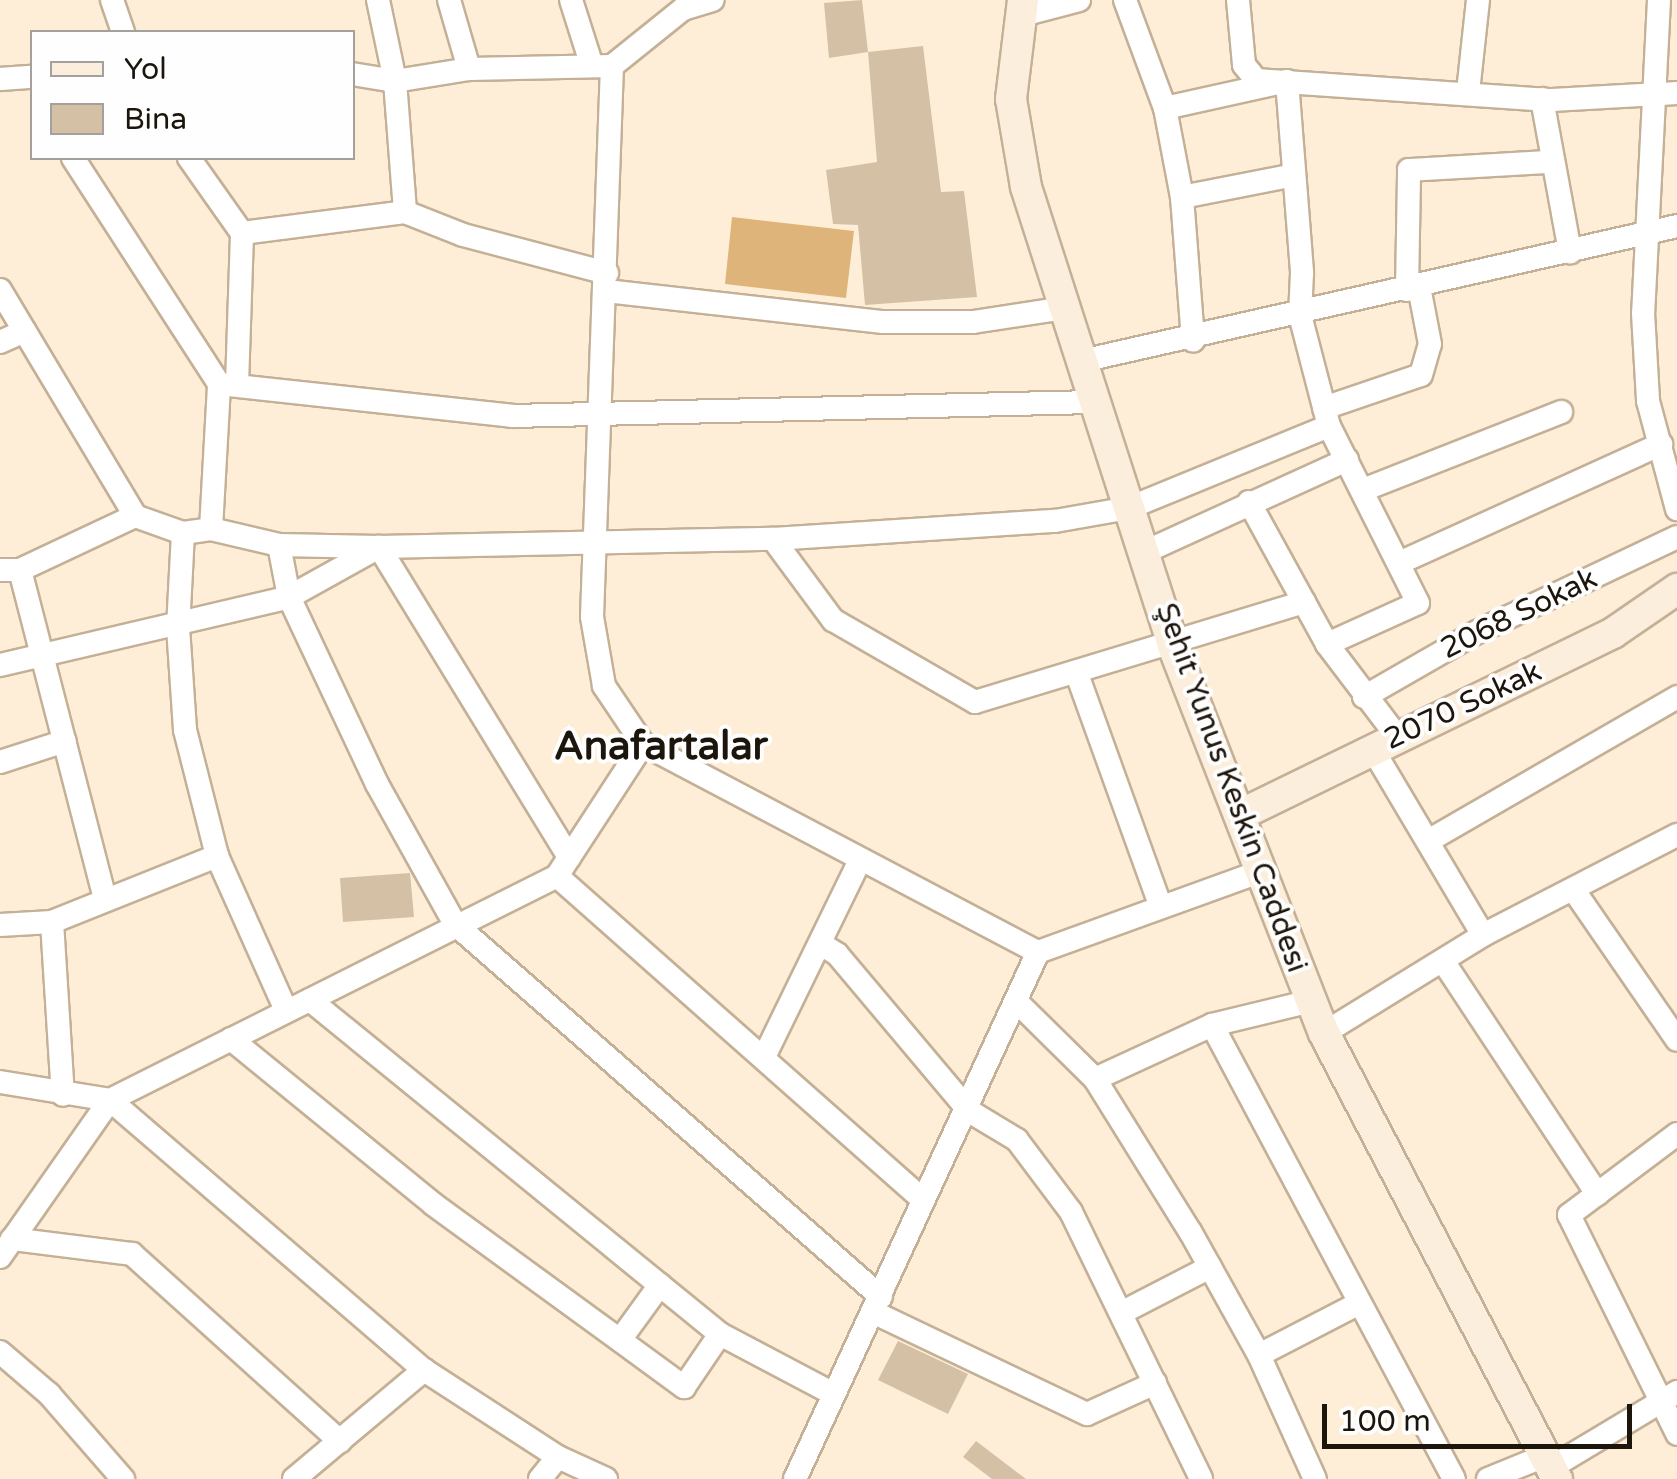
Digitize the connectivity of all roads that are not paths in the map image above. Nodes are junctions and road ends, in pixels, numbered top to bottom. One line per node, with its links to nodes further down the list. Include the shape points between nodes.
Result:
1 (112, 0): 12 (street)
2 (378, 0): 18 (street)
3 (449, 0): 14 (street)
4 (571, 0): 13 (street)
5 (713, 0): 13 (street, via 683,9)
6 (1078, 0): 11 (street)
7 (1125, 0): 24 (street)
8 (1238, 0): 19 (street, via 1244,65 1256,80)
9 (1478, 0): 20 (street)
10 (1659, 0): 22 (street)
11 (1023, 7): 38 (street, Şehit Yunus Keskin Caddesi, via 1011,98 1026,187)
12 (122, 30)
13 (601, 64): 14 (street); 35 (street)
14 (469, 70): 18 (street)
15 (355, 74): 18 (street)
16 (30, 77): 17 (street)
17 (0, 79)
18 (396, 80): 30 (street)
19 (1287, 81): 20 (street); 24 (street); 28 (street)
20 (1468, 92): 23 (street)
21 (1677, 93): 22 (street)
22 (1650, 94): 23 (street); 33 (street)
23 (1542, 100): 27 (street)
24 (1165, 108): 29 (street)
25 (74, 160): 44 (street)
26 (190, 160): 32 (street)
27 (1549, 162): 34 (street); 36 (street, via 1409,170)
28 (1294, 176): 29 (street); 39 (street)
29 (1182, 197): 41 (street)
30 (404, 212): 32 (street); 35 (street)
31 (1677, 226): 33 (street)
32 (242, 233): 44 (street)
33 (1644, 235): 34 (street); 49 (street, via 1648,401)
34 (1570, 252): 36 (street)
35 (606, 282): 38 (street, via 883,322 973,322); 46 (street)
36 (1413, 288): 39 (street); 48 (street, via 1430,344 1421,375)
37 (0, 290): 40 (street)
38 (1064, 308): 43 (street, Şehit Yunus Keskin Caddesi)
39 (1300, 315): 41 (street); 48 (street)
40 (25, 331): 42 (street); 55 (street)
41 (1193, 341): 43 (street)
42 (0, 342)
43 (1086, 360): 45 (street, Şehit Yunus Keskin Caddesi)
44 (228, 384): 46 (street, via 512,416); 56 (street)
45 (1092, 402): 46 (street); 53 (street, Şehit Yunus Keskin Caddesi)
46 (598, 410): 60 (street)
47 (1562, 412): 51 (street)
48 (1326, 417): 50 (street); 53 (street)
49 (1665, 433): 54 (street); 64 (street)
50 (1347, 460): 51 (street); 52 (street)
51 (1363, 490): 64 (street)
52 (1249, 502): 63 (street); 68 (street)
53 (1129, 508): 59 (street, via 1055,521); 63 (street, Şehit Yunus Keskin Caddesi)
54 (1677, 509)
55 (135, 516): 57 (street); 65 (street)
56 (211, 530): 57 (street); 61 (street)
57 (183, 534): 69 (street)
58 (1677, 537): 75 (street, 2068 Sokak, via 1476,632)
59 (774, 539): 60 (street); 74 (street, via 833,620 975,702)
60 (590, 545): 62 (street); 79 (street, via 592,617 604,686)
61 (279, 546): 62 (street); 67 (street)
62 (379, 548): 67 (street); 86 (street)
63 (1147, 551): 71 (street, Şehit Yunus Keskin Caddesi)
64 (1399, 563): 70 (street, via 1418,603)
65 (10, 570): 72 (street)
66 (1677, 589): 78 (street, 2070 Sokak, via 1613,634)
67 (289, 597): 69 (street); 92 (street, via 377,784)
68 (1304, 602): 70 (street); 71 (street)
69 (178, 627): 72 (street); 84 (street, via 185,730)
70 (1326, 644): 75 (street)
71 (1173, 646): 74 (street); 81 (street, Şehit Yunus Keskin Caddesi)
72 (44, 653): 73 (street); 77 (street)
73 (0, 665)
74 (1076, 674): 90 (street)
75 (1364, 697): 78 (street)
76 (1677, 697): 83 (street)
77 (64, 741): 80 (street); 89 (street)
78 (1384, 742): 81 (street, 2070 Sokak); 83 (street)
79 (643, 744): 85 (street); 86 (street)
80 (0, 762)
81 (1242, 814): 87 (street, Şehit Yunus Keskin Caddesi)
82 (1677, 835): 88 (street)
83 (1428, 841): 94 (street)
84 (218, 856): 89 (street); 101 (street)
85 (859, 862): 95 (street); 96 (street)
86 (563, 867): 92 (street); 106 (street)
87 (1264, 870): 90 (street); 99 (street, Şehit Yunus Keskin Caddesi)
88 (1573, 888): 94 (street); 105 (street)
89 (105, 899): 91 (street)
90 (1160, 904): 96 (street)
91 (52, 922): 93 (street); 109 (street)
92 (455, 924): 98 (street); 118 (street)
93 (0, 926)
94 (1482, 935): 97 (street)
95 (822, 944): 106 (street); 111 (street)
96 (1038, 952): 100 (street)
97 (1444, 964): 103 (street); 113 (street)
98 (310, 1000): 101 (street); 117 (street)
99 (1311, 1001): 102 (street); 103 (street, Şehit Yunus Keskin Caddesi)
100 (1018, 1003): 107 (street); 111 (street)
101 (285, 1008): 104 (street)
102 (1212, 1025): 107 (street); 119 (street)
103 (1324, 1033): 132 (street, Şehit Yunus Keskin Caddesi)
104 (231, 1039): 110 (street); 122 (street, via 433,1204)
105 (1677, 1040)
106 (765, 1055): 114 (street)
107 (1095, 1079): 116 (street)
108 (0, 1082): 109 (street)
109 (63, 1095): 110 (street)
110 (110, 1100): 115 (street); 125 (street)
111 (969, 1112): 114 (street); 120 (street, via 1017,1140 1036,1163 1098,1258)
112 (1677, 1134): 113 (street)
113 (1596, 1194): 128 (street, via 1570,1215)
114 (924, 1200): 118 (street)
115 (6, 1248): 130 (street, via 132,1254)
116 (1210, 1267): 120 (street); 124 (street)
117 (660, 1286): 121 (street); 122 (street)
118 (878, 1304): 126 (street, via 1087,1414); 127 (street)
119 (1358, 1304): 124 (street); 140 (street)
120 (1123, 1312): 126 (street)
121 (720, 1334): 122 (street, via 684,1387); 127 (street)
122 (620, 1340)
123 (0, 1352): 133 (street, via 49,1394)
124 (1259, 1354): 139 (street)
125 (424, 1370): 130 (street); 131 (street)
126 (1155, 1383): 138 (street)
127 (834, 1394): 137 (street)
128 (1670, 1396): 129 (street); 132 (street)
129 (1677, 1434)
130 (340, 1441): 134 (street)
131 (558, 1457): 135 (street); 136 (street)
132 (1552, 1467): 141 (street)
133 (119, 1478)
134 (294, 1479)
135 (540, 1479)
136 (606, 1479)
137 (795, 1479)
138 (1202, 1479)
139 (1315, 1479)
140 (1454, 1479)
141 (1488, 1479)

